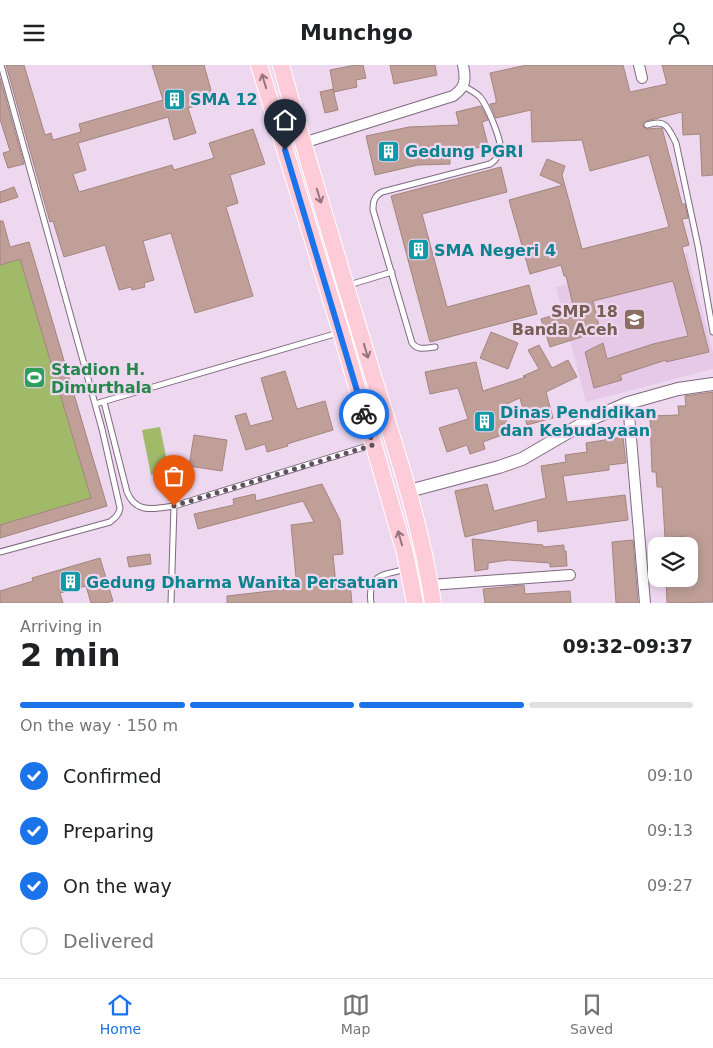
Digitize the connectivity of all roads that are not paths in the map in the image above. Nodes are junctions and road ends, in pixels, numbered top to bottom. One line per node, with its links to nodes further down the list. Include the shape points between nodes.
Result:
1 (1, 65): 18 (lane)
2 (258, 65): 12 (main road, one-way to 2)
3 (281, 65): 9 (main road)
4 (463, 65): 7 (street)
5 (639, 65): 6 (street)
6 (642, 78)
7 (463, 86): 9 (street, via 453,96); 10 (lane, via 481,98 500,144 497,157 490,163 376,196 374,210)
8 (647, 125): 13 (lane, via 664,124 676,143)
9 (303, 143): 11 (main road, one-way to 11)
10 (392, 272): 11 (lane); 14 (lane, via 412,343 421,349)
11 (346, 286): 20 (main road, one-way to 20)
12 (341, 332): 16 (lane); 19 (main road)
13 (713, 332)
14 (435, 347)
15 (713, 384): 17 (street, via 678,389)
16 (104, 402): 18 (lane); 21 (lane, via 131,500 142,508)
17 (628, 403): 20 (street, via 588,420 522,459); 30 (street)
18 (95, 404): 22 (lane, via 119,500 119,513 110,522)
19 (373, 445): 21 (lane); 23 (main road, one-way to 19)
20 (409, 491): 25 (main road)
21 (174, 506): 26 (lane)
22 (0, 552)
23 (408, 569): 27 (lane, via 378,576 371,583); 28 (main road)
24 (570, 575): 25 (street)
25 (430, 585): 29 (main road)
26 (172, 603)
27 (371, 603)
28 (415, 603)
29 (433, 603)
30 (645, 603)

